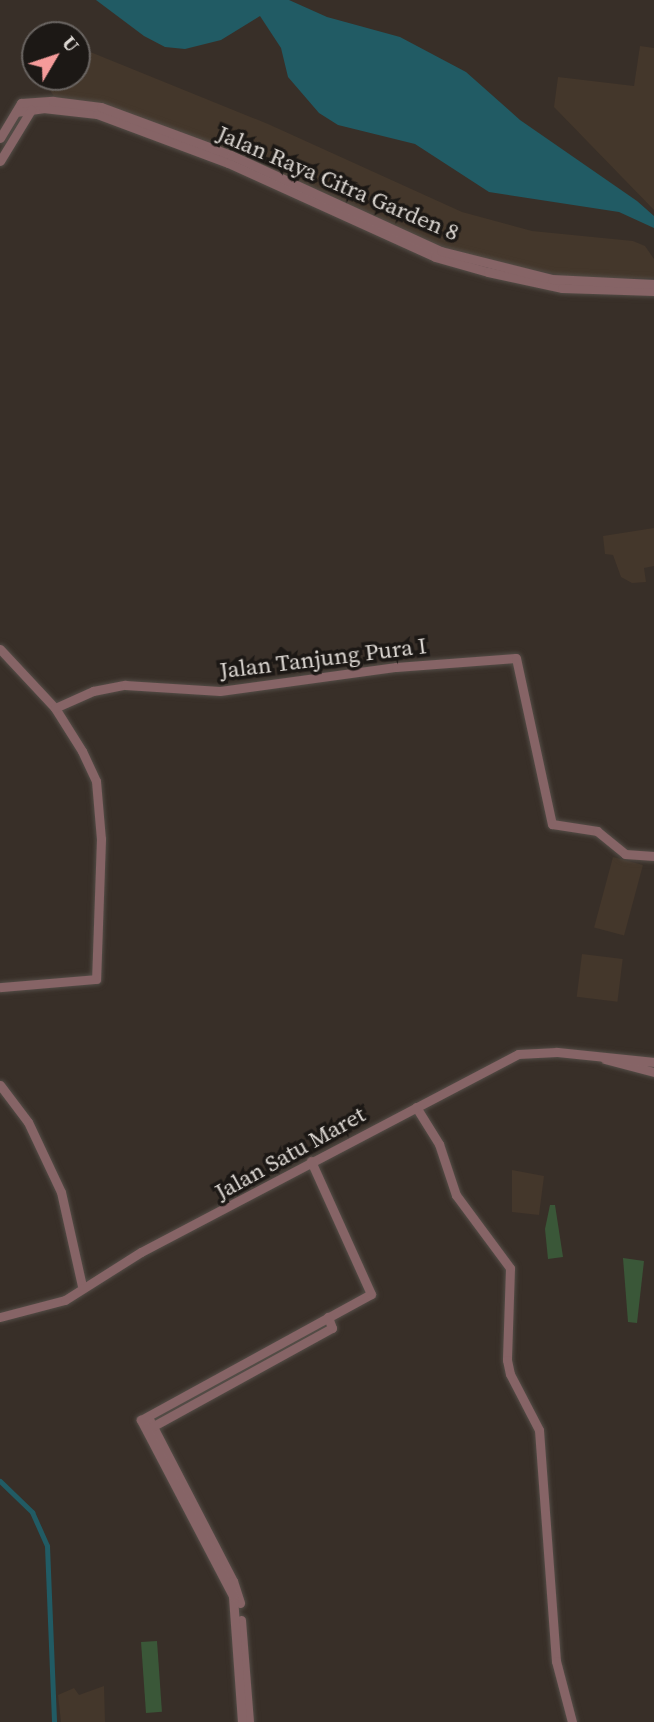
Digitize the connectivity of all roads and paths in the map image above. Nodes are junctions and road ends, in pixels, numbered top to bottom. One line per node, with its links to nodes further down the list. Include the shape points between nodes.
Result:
1 (31, 110): 2 (street, Jalan Raya Citra Garden 8); 4 (street, Jalan Raya Citra Garden 8, via 97,114); 5 (street)
2 (16, 112): 3 (street); 4 (street, Jalan Raya Citra Garden 8, via 21,103 72,102 101,107)
3 (0, 138)
4 (181, 141): 6 (street, Jalan Raya Citra Garden 8, via 441,251 552,278); 7 (street, Jalan Raya Citra Garden 8, via 438,258 552,286)
5 (0, 161)
6 (654, 284)
7 (654, 291)
8 (0, 649): 9 (street)
9 (55, 708): 10 (street, Jalan Tanjung Pura I, via 93,691 125,685 220,691 418,665 516,658 552,824 597,831 625,854); 11 (street, via 96,780 101,839 97,976 91,982)
10 (654, 856)
11 (0, 988)
12 (605, 1059): 13 (street, Jalan Satu Maret); 14 (street, Jalan Satu Maret); 16 (street, Jalan Satu Maret, via 557,1052 517,1054)
13 (654, 1062)
14 (654, 1072)
15 (0, 1085): 18 (street, via 28,1122 61,1192)
16 (416, 1107): 17 (street, Jalan Satu Maret); 24 (street, via 439,1144 456,1195 510,1268 508,1360 510,1374 539,1430 556,1661)
17 (311, 1161): 18 (street, Jalan Satu Maret); 20 (street, via 370,1294)
18 (82, 1286): 19 (street, Jalan Satu Maret, via 65,1300)
19 (0, 1317)
20 (328, 1317): 21 (street, via 148,1417); 21 (street, via 332,1328)
21 (149, 1428): 22 (street, via 233,1596); 23 (street, via 237,1588)
22 (242, 1722)
23 (249, 1722)
24 (572, 1722)

